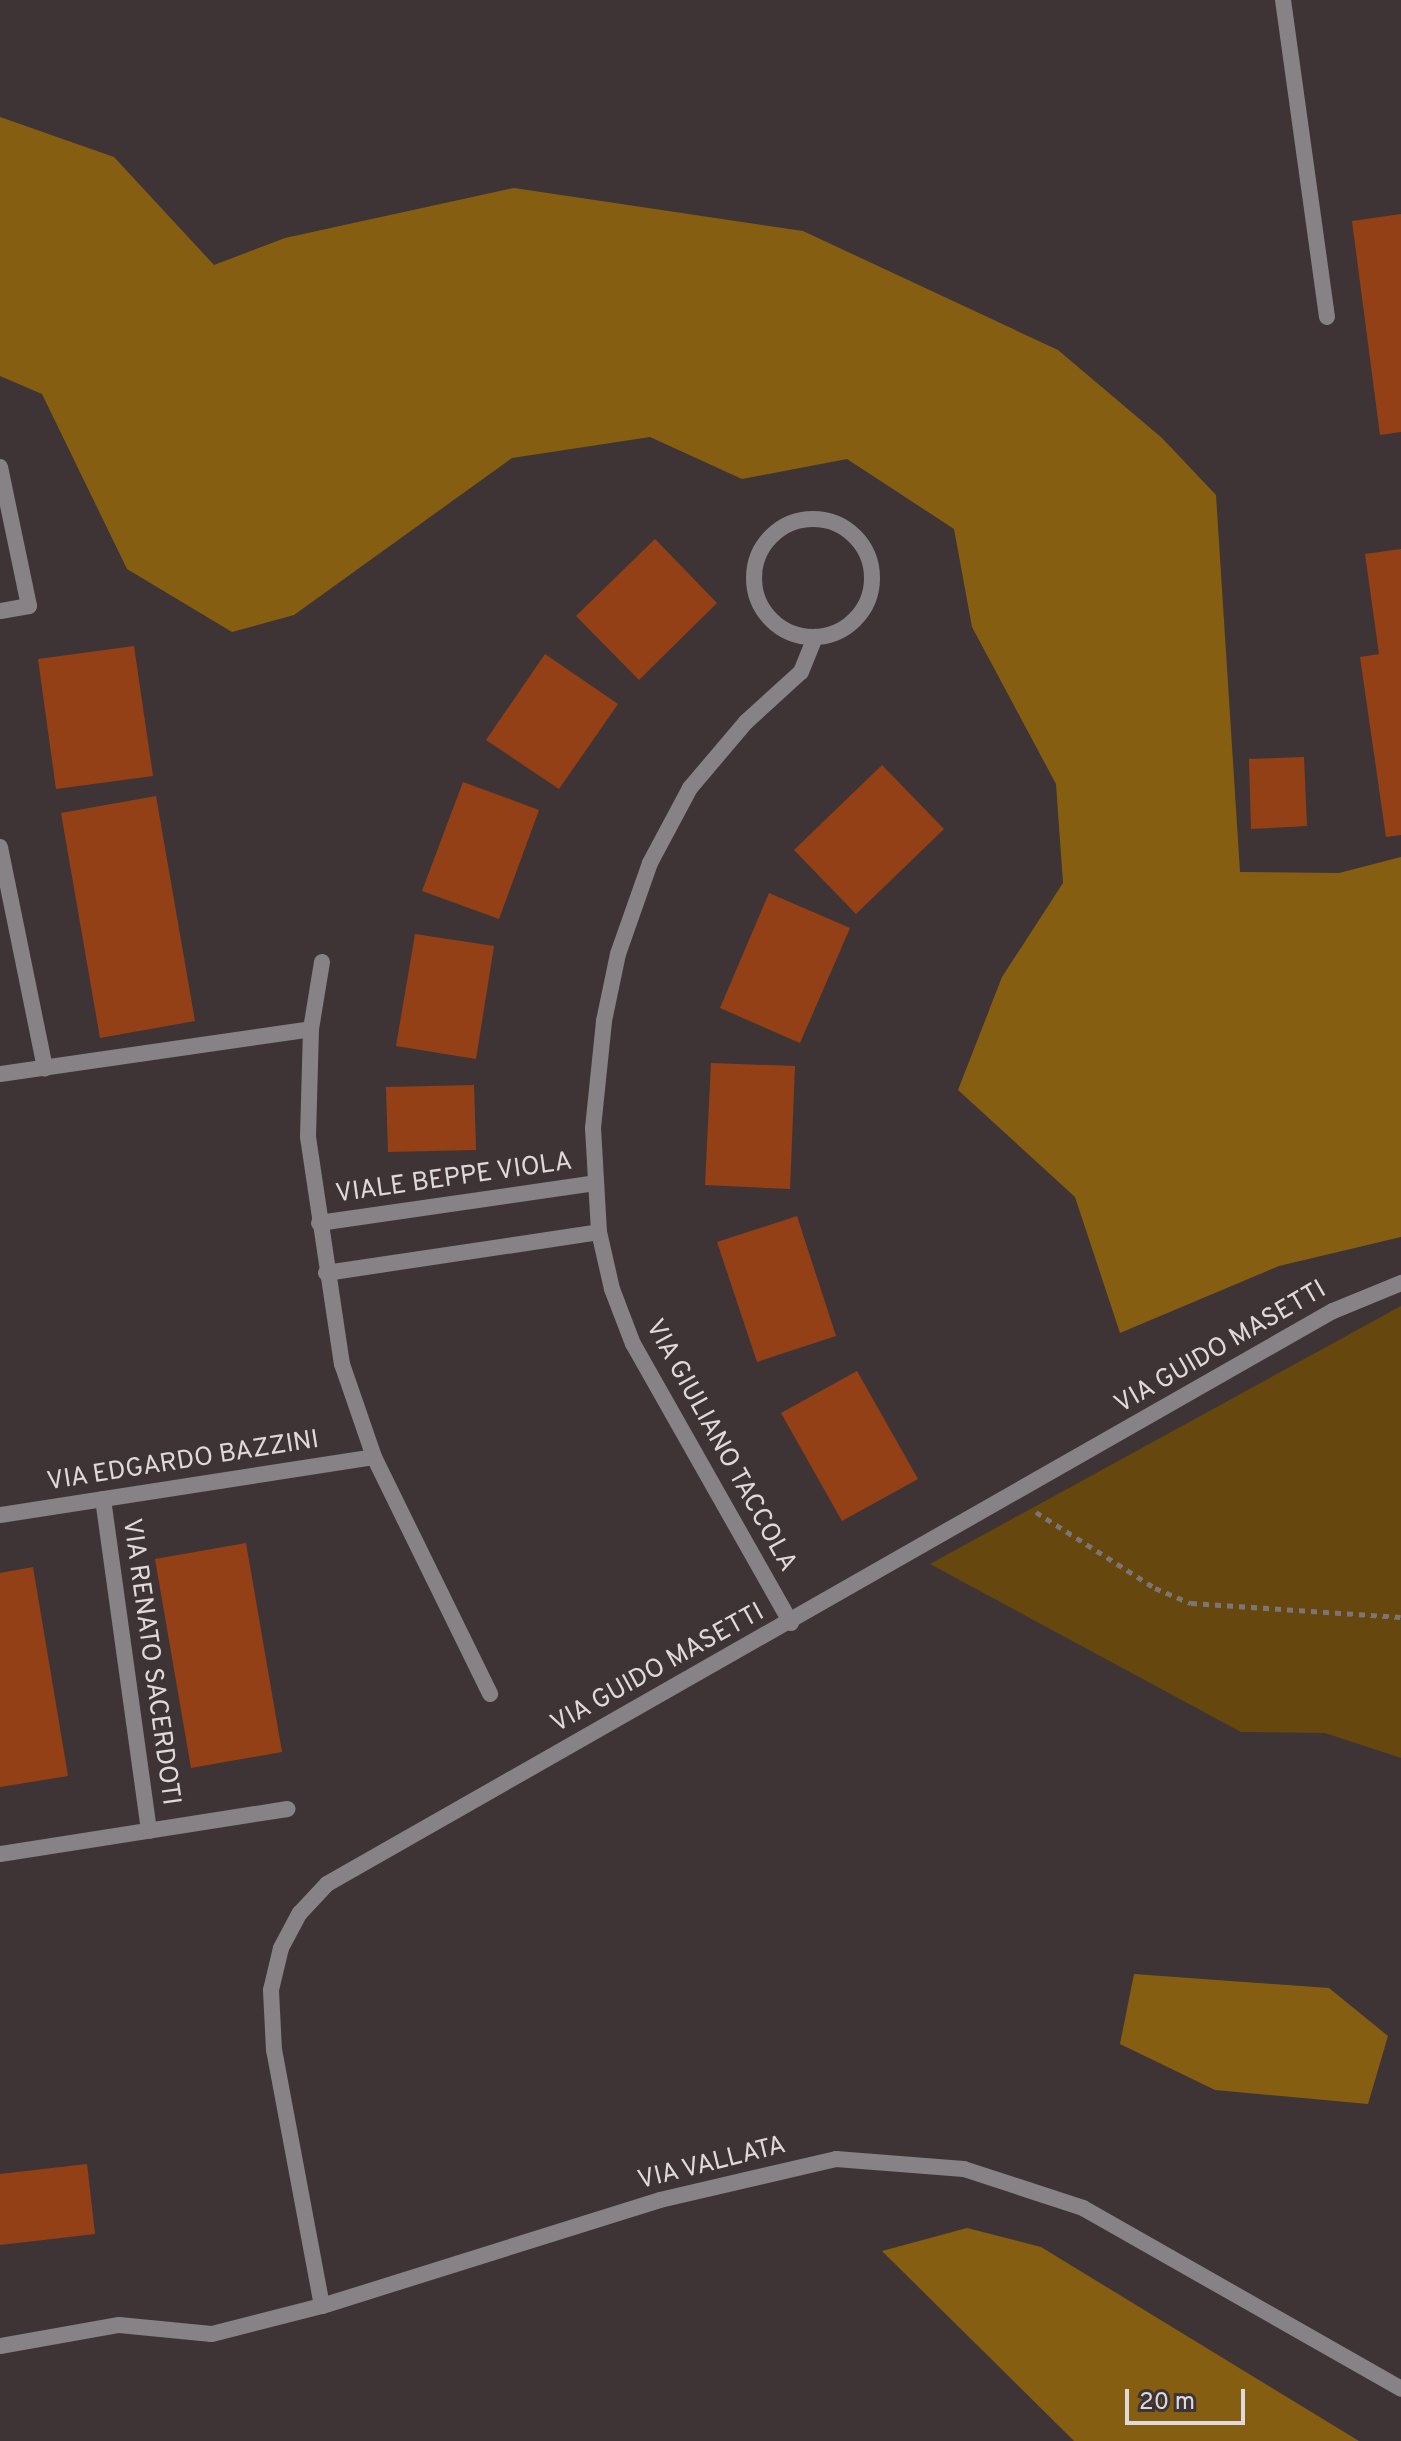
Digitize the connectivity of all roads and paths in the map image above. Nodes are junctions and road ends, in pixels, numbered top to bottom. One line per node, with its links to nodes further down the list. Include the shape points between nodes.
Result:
1 (1283, 0): 2 (street)
2 (1327, 317)
3 (0, 467): 4 (street, via 29,606)
4 (0, 611)
5 (815, 637): 5 (street, via 851,623 864,609 872,572 857,538 823,519 785,526 769,538 754,574 764,611 778,625); 11 (street, VIA GIULIANO TACCOLA, via 801,672 746,722 690,788 650,863 618,954 604,1021 593,1128)
6 (0, 847): 9 (street)
7 (322, 962): 8 (street)
8 (311, 1029): 9 (street); 12 (street, via 308,1137)
9 (45, 1068): 10 (street)
10 (0, 1074)
11 (595, 1183): 12 (street, VIALE BEPPE VIOLA); 13 (street, VIA GIULIANO TACCOLA)
12 (319, 1223): 14 (street)
13 (599, 1232): 14 (street); 21 (street, VIA GIULIANO TACCOLA, via 612,1289 633,1344)
14 (326, 1273): 16 (street, via 342,1364)
15 (1401, 1283): 17 (street, VIA GUIDO MASETTI, via 1333,1311)
16 (374, 1457): 18 (street, VIA EDGARDO BAZZINI); 22 (street)
17 (1010, 1496): 20 (path, via 1155,1588 1191,1603); 21 (street, VIA GUIDO MASETTI)
18 (103, 1499): 19 (street, VIA EDGARDO BAZZINI); 24 (street, VIA RENATO SACERDOTI)
19 (0, 1515)
20 (1401, 1617)
21 (791, 1623): 26 (street, VIA GUIDO MASETTI, via 383,1849 327,1884 300,1913 281,1948 271,1990 274,2050)
22 (490, 1694)
23 (287, 1809): 24 (street)
24 (149, 1831): 25 (street)
25 (0, 1854)
26 (322, 2306): 27 (street, VIA VALLATA, via 212,2334 119,2325); 28 (street, VIA VALLATA, via 660,2200 836,2159 907,2161 964,2169 1083,2208)
27 (0, 2346)
28 (1401, 2389)

